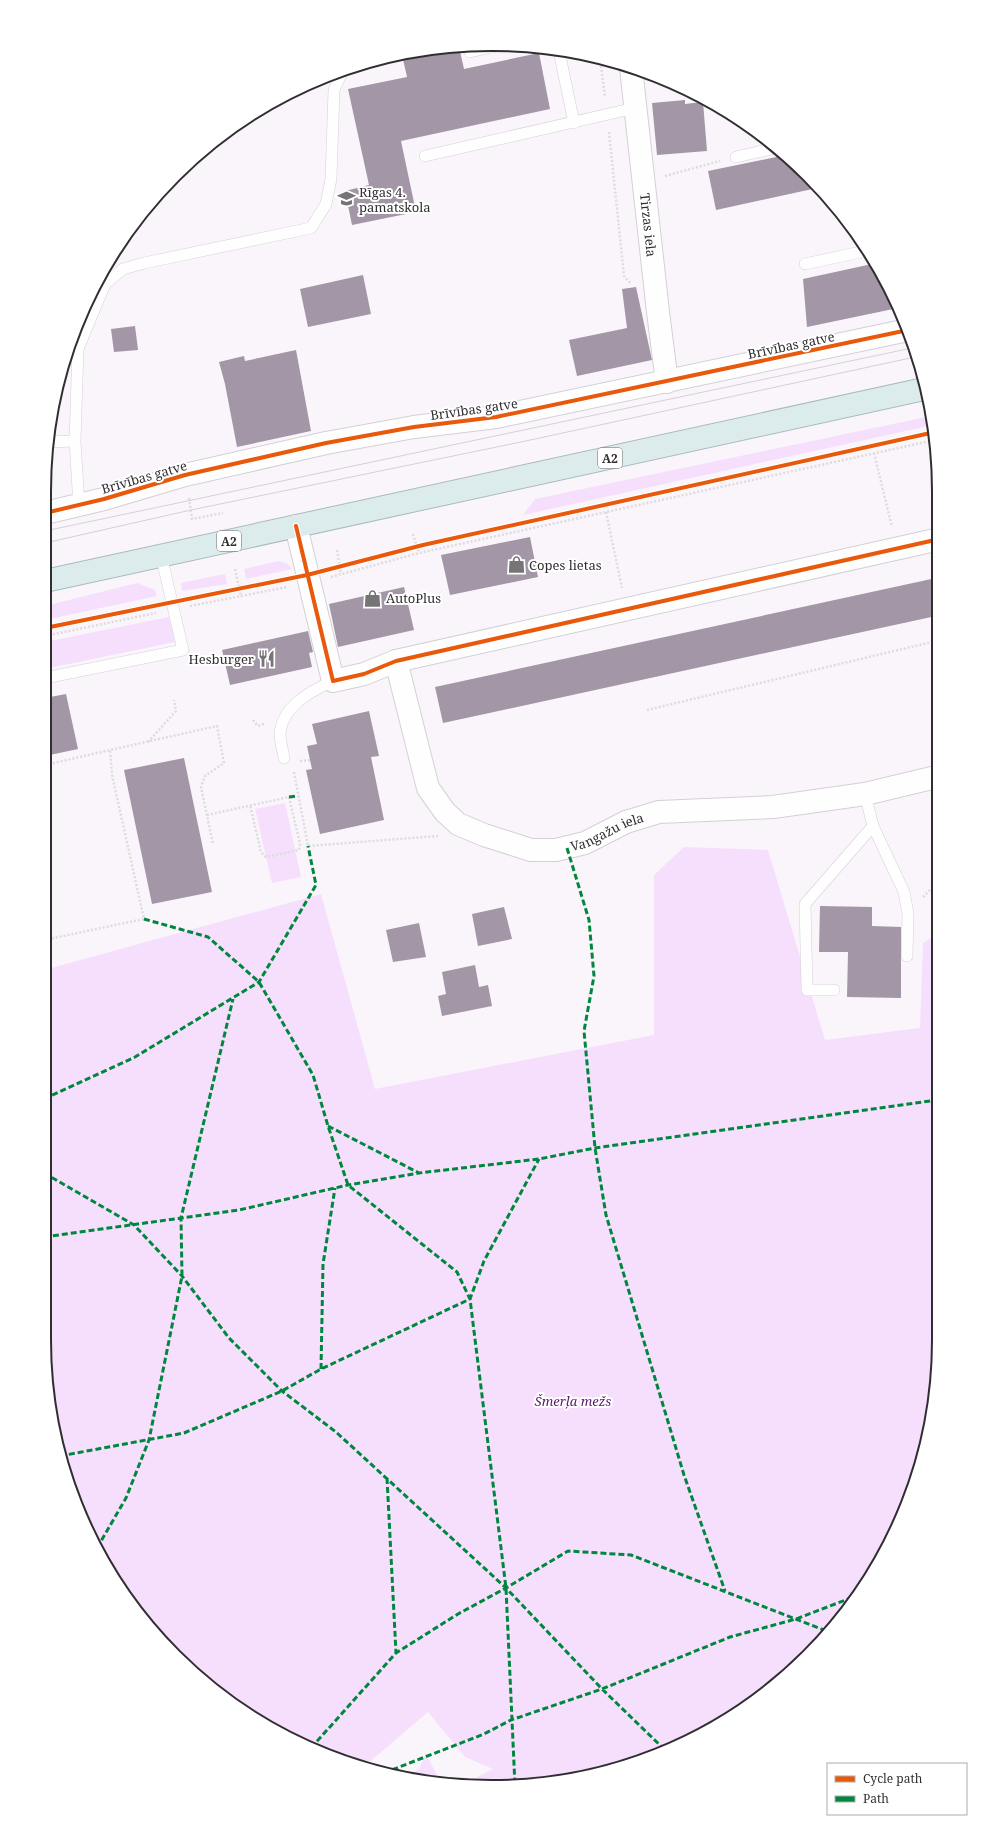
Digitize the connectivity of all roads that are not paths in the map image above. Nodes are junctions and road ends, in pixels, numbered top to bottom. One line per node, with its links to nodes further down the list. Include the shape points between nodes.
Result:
1 (560, 57): 5 (lane)
2 (632, 74): 4 (street, Tirzas iela)
3 (339, 78): 11 (lane, via 334,90 331,179 326,204 311,228 123,269 104,284)
4 (636, 108): 5 (lane); 14 (street, Tirzas iela)
5 (574, 123): 7 (lane)
6 (769, 150): 8 (lane)
7 (425, 156)
8 (736, 157)
9 (861, 252): 10 (lane)
10 (805, 264)
11 (83, 329)
12 (901, 331): 14 (street, Brīvības gatve)
13 (73, 353): 16 (lane)
14 (667, 382): 18 (street, Brīvības gatve, via 496,417 414,427 326,443 185,475)
15 (920, 391): 20 (highway, A2)
16 (75, 441): 17 (lane); 18 (lane)
17 (54, 442)
18 (79, 506): 19 (street, Brīvības gatve)
19 (51, 512)
20 (296, 526): 22 (highway, A2); 26 (street)
21 (932, 541): 24 (street)
22 (161, 555): 23 (highway, A2); 25 (lane, via 183,650)
23 (51, 580)
24 (396, 661): 26 (street, via 364,674); 29 (street, Vangažu iela, via 428,788 432,794 458,824 531,850 556,850 585,843 626,822 659,812 773,807)
25 (51, 677)
26 (333, 681): 27 (lane, via 308,693 284,720 280,734)
27 (284, 758)
28 (932, 778): 29 (street, Vangažu iela)
29 (865, 794): 30 (lane)
30 (873, 826): 31 (lane, via 904,892 908,913); 32 (lane, via 805,904 807,990)
31 (907, 956)
32 (834, 990)

